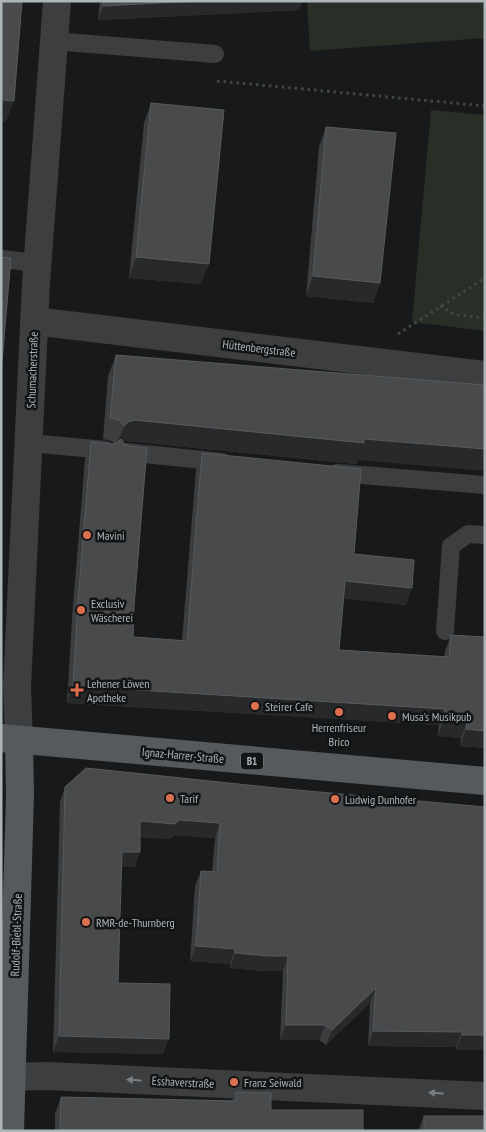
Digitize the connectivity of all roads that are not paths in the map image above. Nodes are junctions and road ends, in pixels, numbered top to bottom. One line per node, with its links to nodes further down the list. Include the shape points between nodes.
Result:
1 (57, 1): 2 (street, Schumacherstraße)
2 (53, 41): 3 (lane); 5 (street, Schumacherstraße)
3 (215, 54)
4 (1, 259): 5 (lane)
5 (37, 263): 6 (street, Schumacherstraße)
6 (34, 320): 7 (street, Hüttenbergstraße); 8 (street, Schumacherstraße)
7 (485, 375)
8 (29, 443): 9 (lane); 16 (street, Schumacherstraße, via 17,687)
9 (106, 450)
10 (125, 452): 11 (lane)
11 (234, 463)
12 (322, 471): 13 (lane)
13 (485, 485)
14 (485, 535): 15 (lane, via 468,534 451,546)
15 (445, 631)
16 (10, 739): 17 (main road, Ignaz-Harrer-Straße / B1); 18 (main road, Rudolf-Biebl-Straße, via 20,796)
17 (485, 781)
18 (7, 1077): 19 (street, Esshaverstraße, one-way to 18, via 48,1076); 20 (main road, Rudolf-Biebl-Straße)
19 (485, 1096)
20 (10, 1131)

